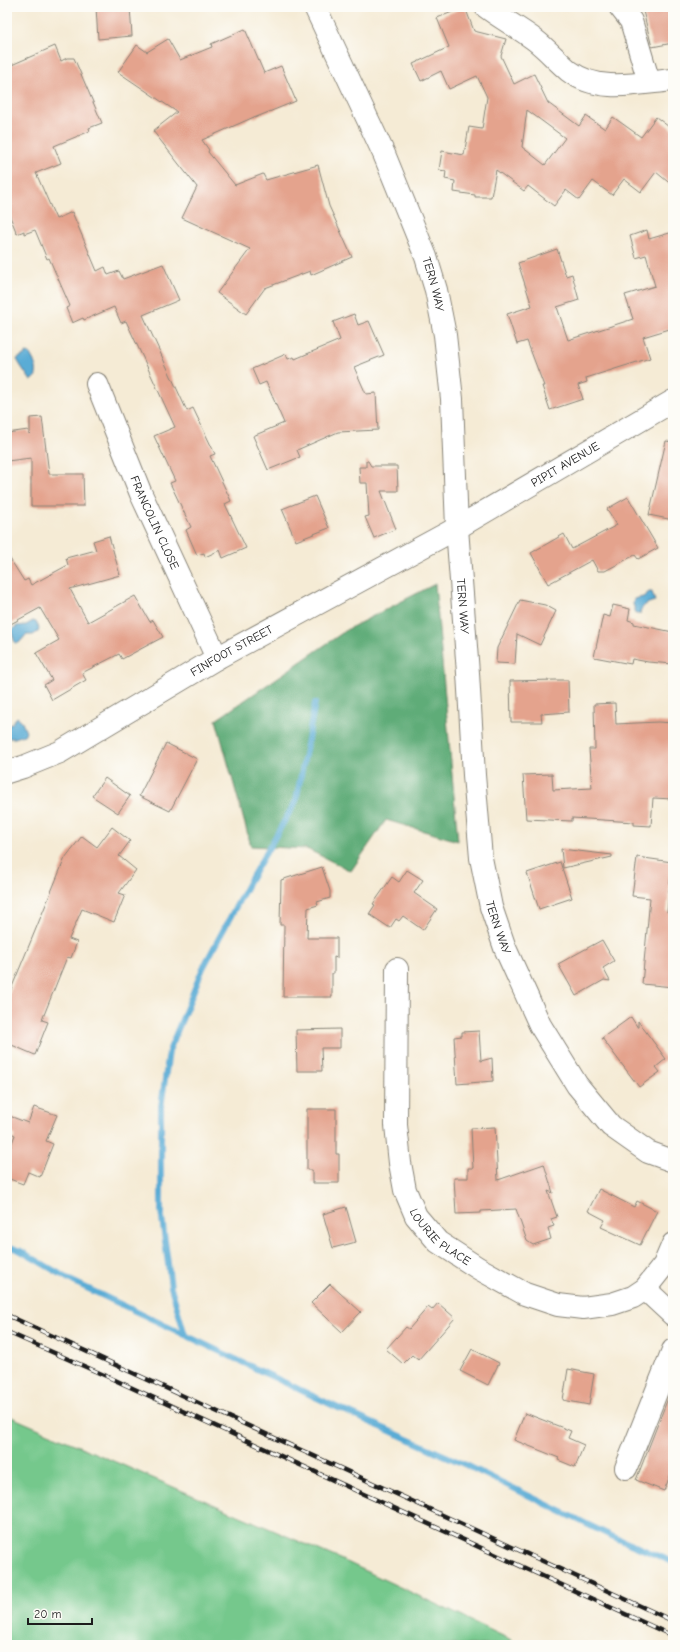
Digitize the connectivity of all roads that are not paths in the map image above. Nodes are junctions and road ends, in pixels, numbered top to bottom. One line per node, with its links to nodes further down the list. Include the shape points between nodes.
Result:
1 (315, 7): 8 (street, TERN WAY, via 384,154 426,257 436,290 445,335 452,399)
2 (486, 7): 5 (street, via 585,80 616,85)
3 (620, 7): 5 (street, via 631,21)
4 (673, 80): 5 (street)
5 (650, 82)
6 (97, 384): 9 (street, FRANCOLIN CLOSE, via 141,494)
7 (673, 401): 8 (street, PIPIT AVENUE)
8 (457, 528): 9 (street, FINFOOT STREET); 12 (street, TERN WAY, via 481,858 491,907 502,941 540,1025 577,1085 611,1126 648,1152)
9 (217, 658): 10 (street, FINFOOT STREET, via 60,752)
10 (7, 772)
11 (397, 969): 14 (street, LOURIE PLACE, via 396,1124 405,1190 416,1216 438,1242 478,1268 525,1294 558,1305 583,1308 612,1304 633,1297)
12 (673, 1161)
13 (673, 1244): 14 (street, LOURIE PLACE, via 664,1265)
14 (645, 1289): 15 (street)
15 (673, 1315)
16 (673, 1350): 17 (street)
17 (626, 1468)

